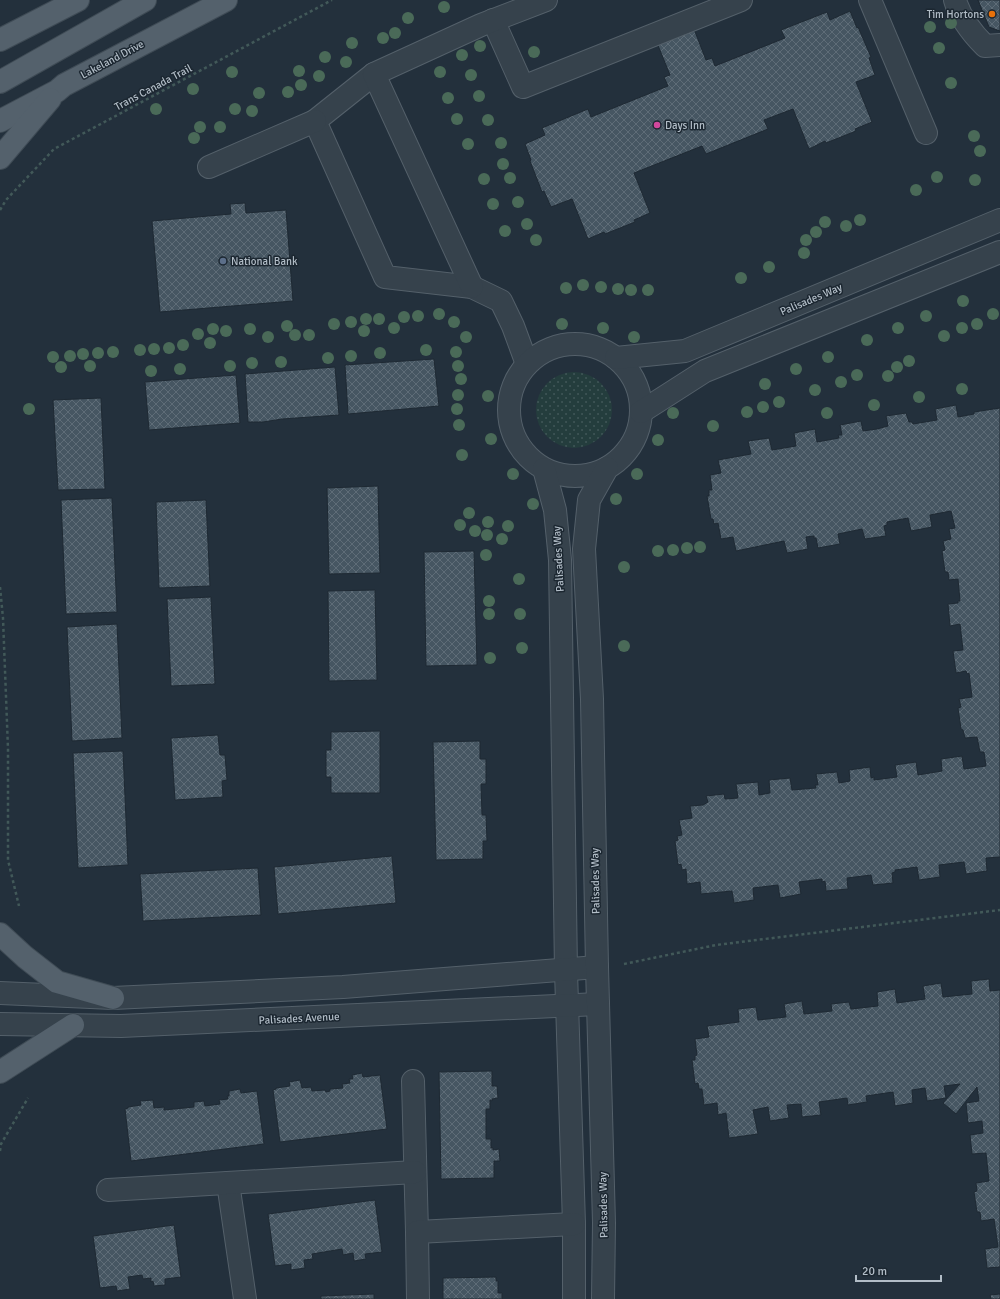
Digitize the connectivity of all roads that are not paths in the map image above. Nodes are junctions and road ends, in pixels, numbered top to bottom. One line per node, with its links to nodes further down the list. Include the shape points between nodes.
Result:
1 (78, 0): 9 (main road)
2 (145, 0): 12 (main road)
3 (226, 0): 13 (main road, Lakeland Drive)
4 (546, 0): 8 (street)
5 (741, 0): 8 (street, via 523,87)
6 (870, 0): 16 (street)
7 (955, 0): 10 (street, via 973,34 985,46)
8 (493, 20): 11 (street)
9 (0, 40)
10 (1000, 45)
11 (374, 74): 14 (street); 21 (street)
12 (0, 82)
13 (57, 90): 15 (main road, Lakeland Drive); 17 (main road)
14 (315, 120): 18 (street); 21 (street, via 385,277)
15 (0, 121)
16 (926, 134)
17 (0, 158)
18 (209, 166)
19 (1000, 220): 22 (street, Palisades Way, via 685,351)
20 (1000, 252): 24 (street, via 705,371)
21 (472, 287): 23 (street, via 501,301)
22 (616, 358): 23 (street, Palisades Way, via 599,348 581,344 561,345 543,352); 24 (street, Palisades Way, via 633,379)
23 (527, 364): 25 (street, Palisades Way, via 515,380 509,400 509,420 516,440 528,457)
24 (641, 412): 26 (street, Palisades Way, via 637,434 625,453)
25 (544, 468): 26 (street, Palisades Way, via 565,475 587,475); 29 (street, Palisades Way, via 555,510 560,560)
26 (607, 468): 28 (street, Palisades Way, via 589,500 584,549 592,685)
27 (0, 934): 31 (main road, via 57,982)
28 (597, 967): 29 (street); 32 (street, Palisades Way)
29 (566, 971): 31 (street, via 335,987); 33 (street, Palisades Way)
30 (0, 993): 31 (street)
31 (113, 998)
32 (598, 1004): 33 (street, Palisades Avenue); 46 (street, Palisades Way, via 604,1223)
33 (567, 1005): 35 (street, Palisades Avenue, via 121,1026); 41 (street, Palisades Way)
34 (0, 1024): 35 (street, Palisades Avenue)
35 (73, 1025): 36 (main road)
36 (0, 1072)
37 (413, 1081): 38 (street)
38 (415, 1172): 39 (street); 42 (street)
39 (228, 1183): 40 (street); 43 (street)
40 (108, 1190)
41 (574, 1224): 42 (street); 45 (street, Palisades Way)
42 (417, 1232): 44 (street)
43 (245, 1299)
44 (418, 1299)
45 (574, 1299)
46 (602, 1299)

